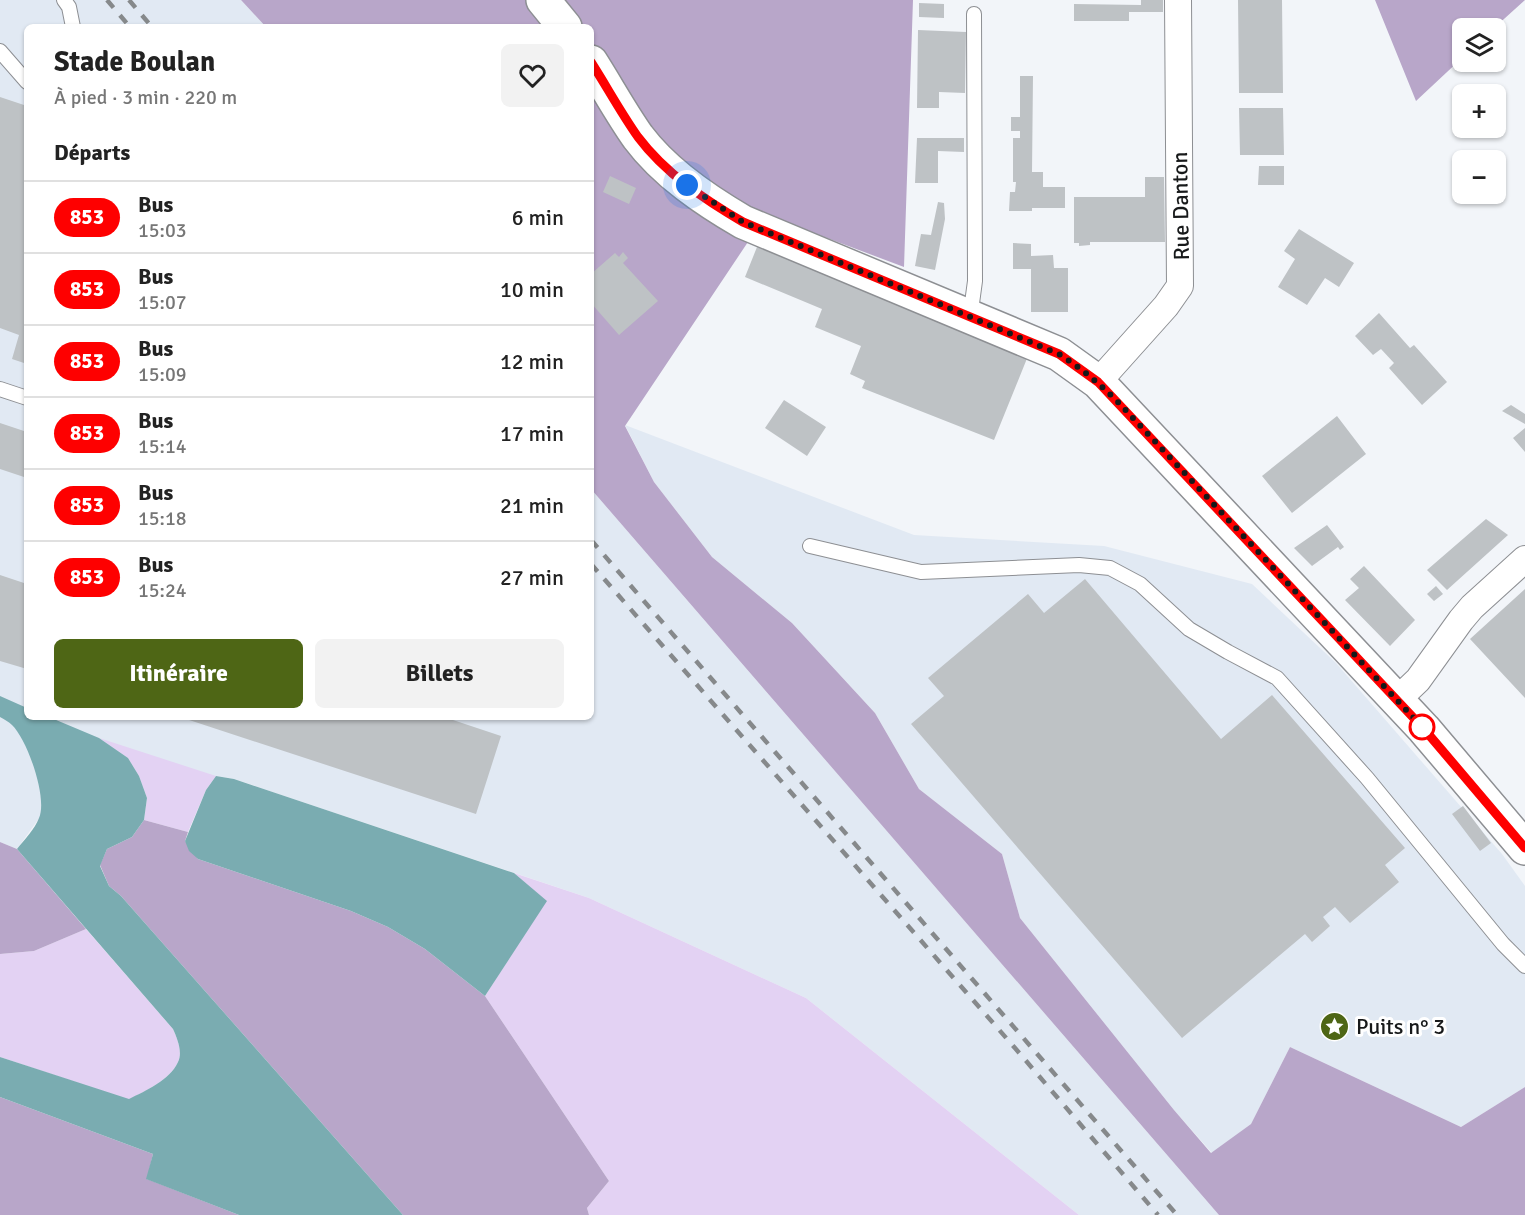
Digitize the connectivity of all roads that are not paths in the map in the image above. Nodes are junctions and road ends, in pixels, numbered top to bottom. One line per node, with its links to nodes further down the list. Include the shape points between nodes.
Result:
1 (64, 0): 5 (lane)
2 (543, 0): 6 (street)
3 (1178, 0): 11 (street, Rue Danton, via 1180,286 1166,306)
4 (974, 14): 10 (lane, via 975,281)
5 (72, 24)
6 (563, 24)
7 (0, 51): 9 (lane)
8 (594, 67): 10 (street, via 639,138 687,185 743,222)
9 (24, 79)
10 (970, 318): 11 (street, via 1059,354)
11 (1089, 375): 16 (street)
12 (0, 389): 13 (lane)
13 (24, 397)
14 (810, 546): 18 (lane, via 921,572 1079,565 1110,568 1140,584 1189,629 1276,678 1367,778)
15 (1525, 559): 16 (street, via 1461,620 1418,680)
16 (1397, 700): 17 (street)
17 (1525, 848)
18 (1525, 966)

